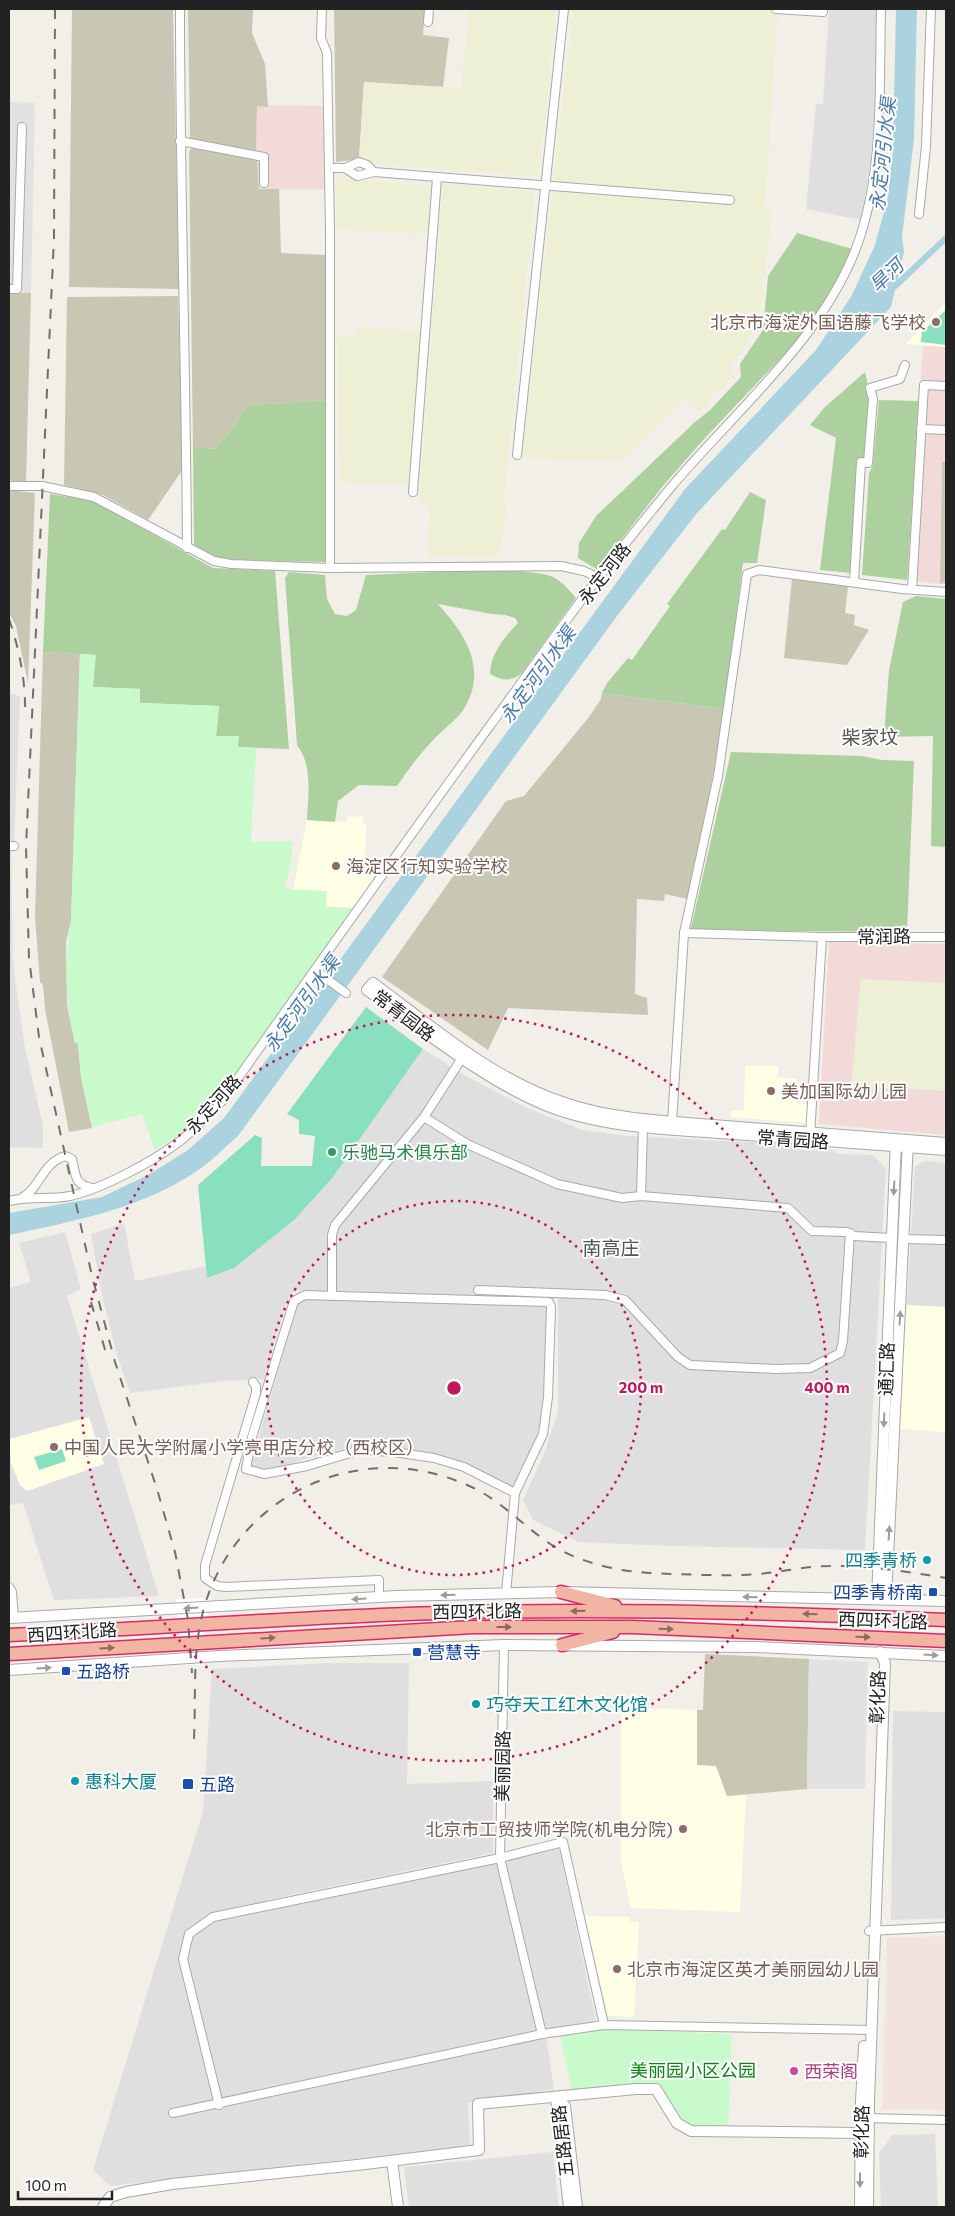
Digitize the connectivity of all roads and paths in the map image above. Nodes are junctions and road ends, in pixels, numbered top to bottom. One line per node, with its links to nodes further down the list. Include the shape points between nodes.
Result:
1 (180, 9): 11 (street)
2 (322, 9): 12 (street, via 321,38 327,53)
3 (429, 9): 9 (street)
4 (564, 9): 17 (street)
5 (776, 9): 8 (street)
6 (881, 9): 30 (street, 永定河路, via 877,153 872,187 860,238 836,290 806,335 672,486)
7 (931, 9): 19 (street, via 926,146)
8 (823, 12)
9 (428, 22)
10 (22, 127): 20 (street, via 17,289)
11 (180, 141): 16 (street, via 264,157); 28 (street)
12 (329, 168): 13 (street); 29 (street)
13 (345, 168): 14 (street, via 357,176); 14 (street, via 359,162)
14 (374, 172): 15 (street)
15 (437, 178): 17 (street); 27 (street)
16 (264, 183)
17 (544, 185): 18 (street); 25 (street)
18 (730, 200)
19 (919, 214)
20 (9, 289)
21 (905, 365): 31 (street, via 900,379 870,388 873,399 868,463 861,462)
22 (946, 386): 23 (street, via 924,385)
23 (921, 429): 24 (street); 32 (street)
24 (946, 430)
25 (517, 455)
26 (9, 486): 28 (street, via 42,486 94,497)
27 (413, 492)
28 (187, 548): 29 (street, via 214,561 231,564)
29 (330, 568): 30 (street, via 561,566 584,570)
30 (598, 578): 48 (street, 永定河路, via 222,1100 181,1141)
31 (854, 582): 32 (street); 34 (street, via 759,570 748,574 718,776)
32 (912, 589): 33 (street)
33 (946, 592)
34 (684, 933): 35 (street, 常润路); 41 (street)
35 (822, 937): 36 (street, 常润路); 43 (street)
36 (946, 937)
37 (320, 974): 38 (street)
38 (346, 993)
39 (462, 1058): 40 (street); 41 (street, 常青园路, via 367,990 373,983 458,1046 535,1092 589,1110); 42 (street, 常青园路, via 546,1105 587,1117)
40 (424, 1117): 49 (street, via 467,1144 557,1184 622,1198); 57 (street, via 335,1225 332,1234)
41 (672, 1122): 43 (street, 常青园路)
42 (644, 1127): 43 (street, 常青园路); 49 (street)
43 (810, 1136): 44 (street, 常青园路)
44 (896, 1143): 46 (street, 常青园路); 53 (street, 通汇路, one-way to 53)
45 (946, 1143): 46 (street, 常青园路)
46 (908, 1144): 47 (street, 常青园路); 54 (street, 通汇路)
47 (946, 1150)
48 (94, 1188): 50 (street, 永定河路, via 68,1196); 50 (street, via 78,1182 72,1159 65,1156 48,1166 29,1194)
49 (641, 1196): 52 (street, via 788,1208 812,1231)
50 (19, 1198): 51 (street, 永定河路)
51 (9, 1201)
52 (850, 1233): 53 (street); 56 (street, via 840,1353 810,1368 690,1365 678,1358 625,1300 606,1295)
53 (891, 1238): 64 (street, 通汇路, one-way to 64)
54 (904, 1239): 55 (street); 64 (street, 通汇路, one-way to 54)
55 (946, 1240)
56 (478, 1290)
57 (332, 1296): 59 (street, via 549,1302 548,1397 544,1434); 59 (street, via 306,1295 294,1301 252,1437 246,1469 264,1474 360,1450 394,1452 434,1458 464,1467)
58 (253, 1382): 63 (street, via 256,1393 205,1565 205,1578 217,1586 226,1587 379,1580)
59 (514, 1493): 62 (street)
60 (9, 1587): 67 (street, via 12,1592)
61 (561, 1592): 62 (street, 西四环北路); 64 (street, 西四环北路, one-way to 61); 66 (highway)
62 (506, 1594): 63 (street, 西四环北路, one-way to 63)
63 (378, 1598): 67 (street, 西四环北路, one-way to 67)
64 (881, 1599): 65 (street, 西四环北路)
65 (946, 1601)
66 (632, 1610): 68 (highway, 西四环北路, one-way to 66); 70 (highway, 西四环北路, one-way to 70, via 473,1612)
67 (11, 1618)
68 (946, 1620)
69 (633, 1627): 71 (highway, 西四环北路, one-way to 71); 73 (highway); 75 (highway, 西四环北路, one-way to 69, via 473,1627)
70 (9, 1635)
71 (946, 1641)
72 (504, 1644): 73 (street, 西四环北路); 77 (street, 西四环北路, one-way to 72, via 220,1656); 78 (street, 美丽园路)
73 (562, 1645): 74 (street, 西四环北路)
74 (880, 1652): 76 (street, 西四环北路, one-way to 76); 80 (street, 彰化路)
75 (9, 1654)
76 (946, 1656)
77 (9, 1670)
78 (500, 1858): 81 (street, via 563,1842); 83 (street, 美丽园路); 85 (street, via 213,1917 189,1934 183,1959)
79 (946, 1927): 80 (street)
80 (872, 1930): 82 (street, 彰化路)
81 (604, 2025): 82 (street); 83 (street)
82 (868, 2030): 87 (street, 彰化路)
83 (542, 2034): 85 (street)
84 (555, 2097): 89 (street, via 656,2089 677,2123 691,2131); 90 (street, via 478,2104 479,2150); 93 (street, 五路居路); 94 (street, 五路居路, via 564,2106)
85 (219, 2104): 86 (street)
86 (173, 2113)
87 (865, 2118): 88 (street); 89 (street, 彰化路); 96 (street, 彰化路)
88 (946, 2120)
89 (860, 2133): 95 (street, 彰化路, one-way to 95)
90 (392, 2161): 91 (street, via 236,2176 134,2190 110,2197); 92 (street)
91 (102, 2207)
92 (398, 2207)
93 (570, 2207)
94 (577, 2207)
95 (860, 2207)
96 (868, 2207)

